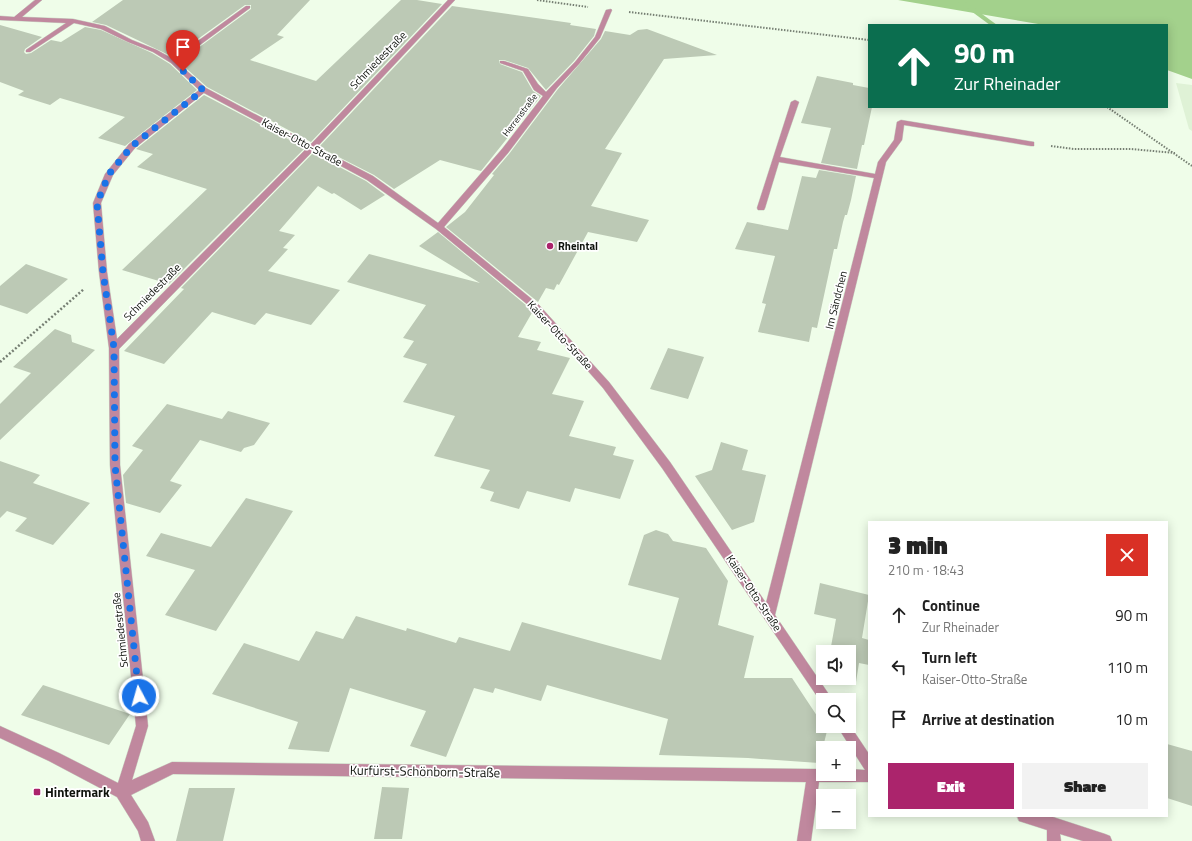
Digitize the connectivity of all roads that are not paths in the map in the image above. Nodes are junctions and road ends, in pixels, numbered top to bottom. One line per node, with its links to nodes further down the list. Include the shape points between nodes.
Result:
1 (39, 0): 6 (street)
2 (452, 0): 15 (street, Schmiedestraße)
3 (248, 7): 9 (street)
4 (609, 10): 12 (street, Herrenstraße, via 598,36 578,63)
5 (0, 18): 6 (street, Kaiser-Otto-Straße)
6 (16, 18): 7 (street, Kaiser-Otto-Straße)
7 (73, 21): 8 (street); 9 (street, Kaiser-Otto-Straße, via 103,27)
8 (28, 51)
9 (173, 62): 11 (street, Kaiser-Otto-Straße)
10 (502, 62): 12 (street, via 526,70 539,92)
11 (203, 90): 15 (street, Kaiser-Otto-Straße); 20 (street, via 132,146 109,174 97,203 103,272)
12 (548, 95): 19 (street, Herrenstraße, via 505,151)
13 (795, 102): 16 (street)
14 (1031, 144): 17 (street, Im Sändchen, via 900,122 898,140 882,162)
15 (312, 147): 19 (street, Kaiser-Otto-Straße, via 370,178); 20 (street, Schmiedestraße)
16 (776, 159): 17 (street); 18 (street)
17 (879, 177): 21 (street, Im Sändchen)
18 (761, 208)
19 (439, 227): 21 (street, Kaiser-Otto-Straße, via 536,307 606,385 666,465)
20 (114, 348): 28 (street, Schmiedestraße, via 115,465 142,726)
21 (769, 615): 22 (street, Kaiser-Otto-Straße)
22 (821, 693)
23 (0, 732): 28 (street)
24 (848, 733): 25 (street)
25 (868, 764)
26 (813, 775): 27 (street, Kurfürst-Schönborn-Straße); 28 (street, Kurfürst-Schönborn-Straße, via 172,768); 32 (street)
27 (868, 776)
28 (122, 792): 31 (street, via 143,827)
29 (1028, 817): 30 (street)
30 (1053, 824): 33 (street); 34 (street)
31 (148, 841)
32 (804, 841)
33 (1054, 841)
34 (1105, 841)

